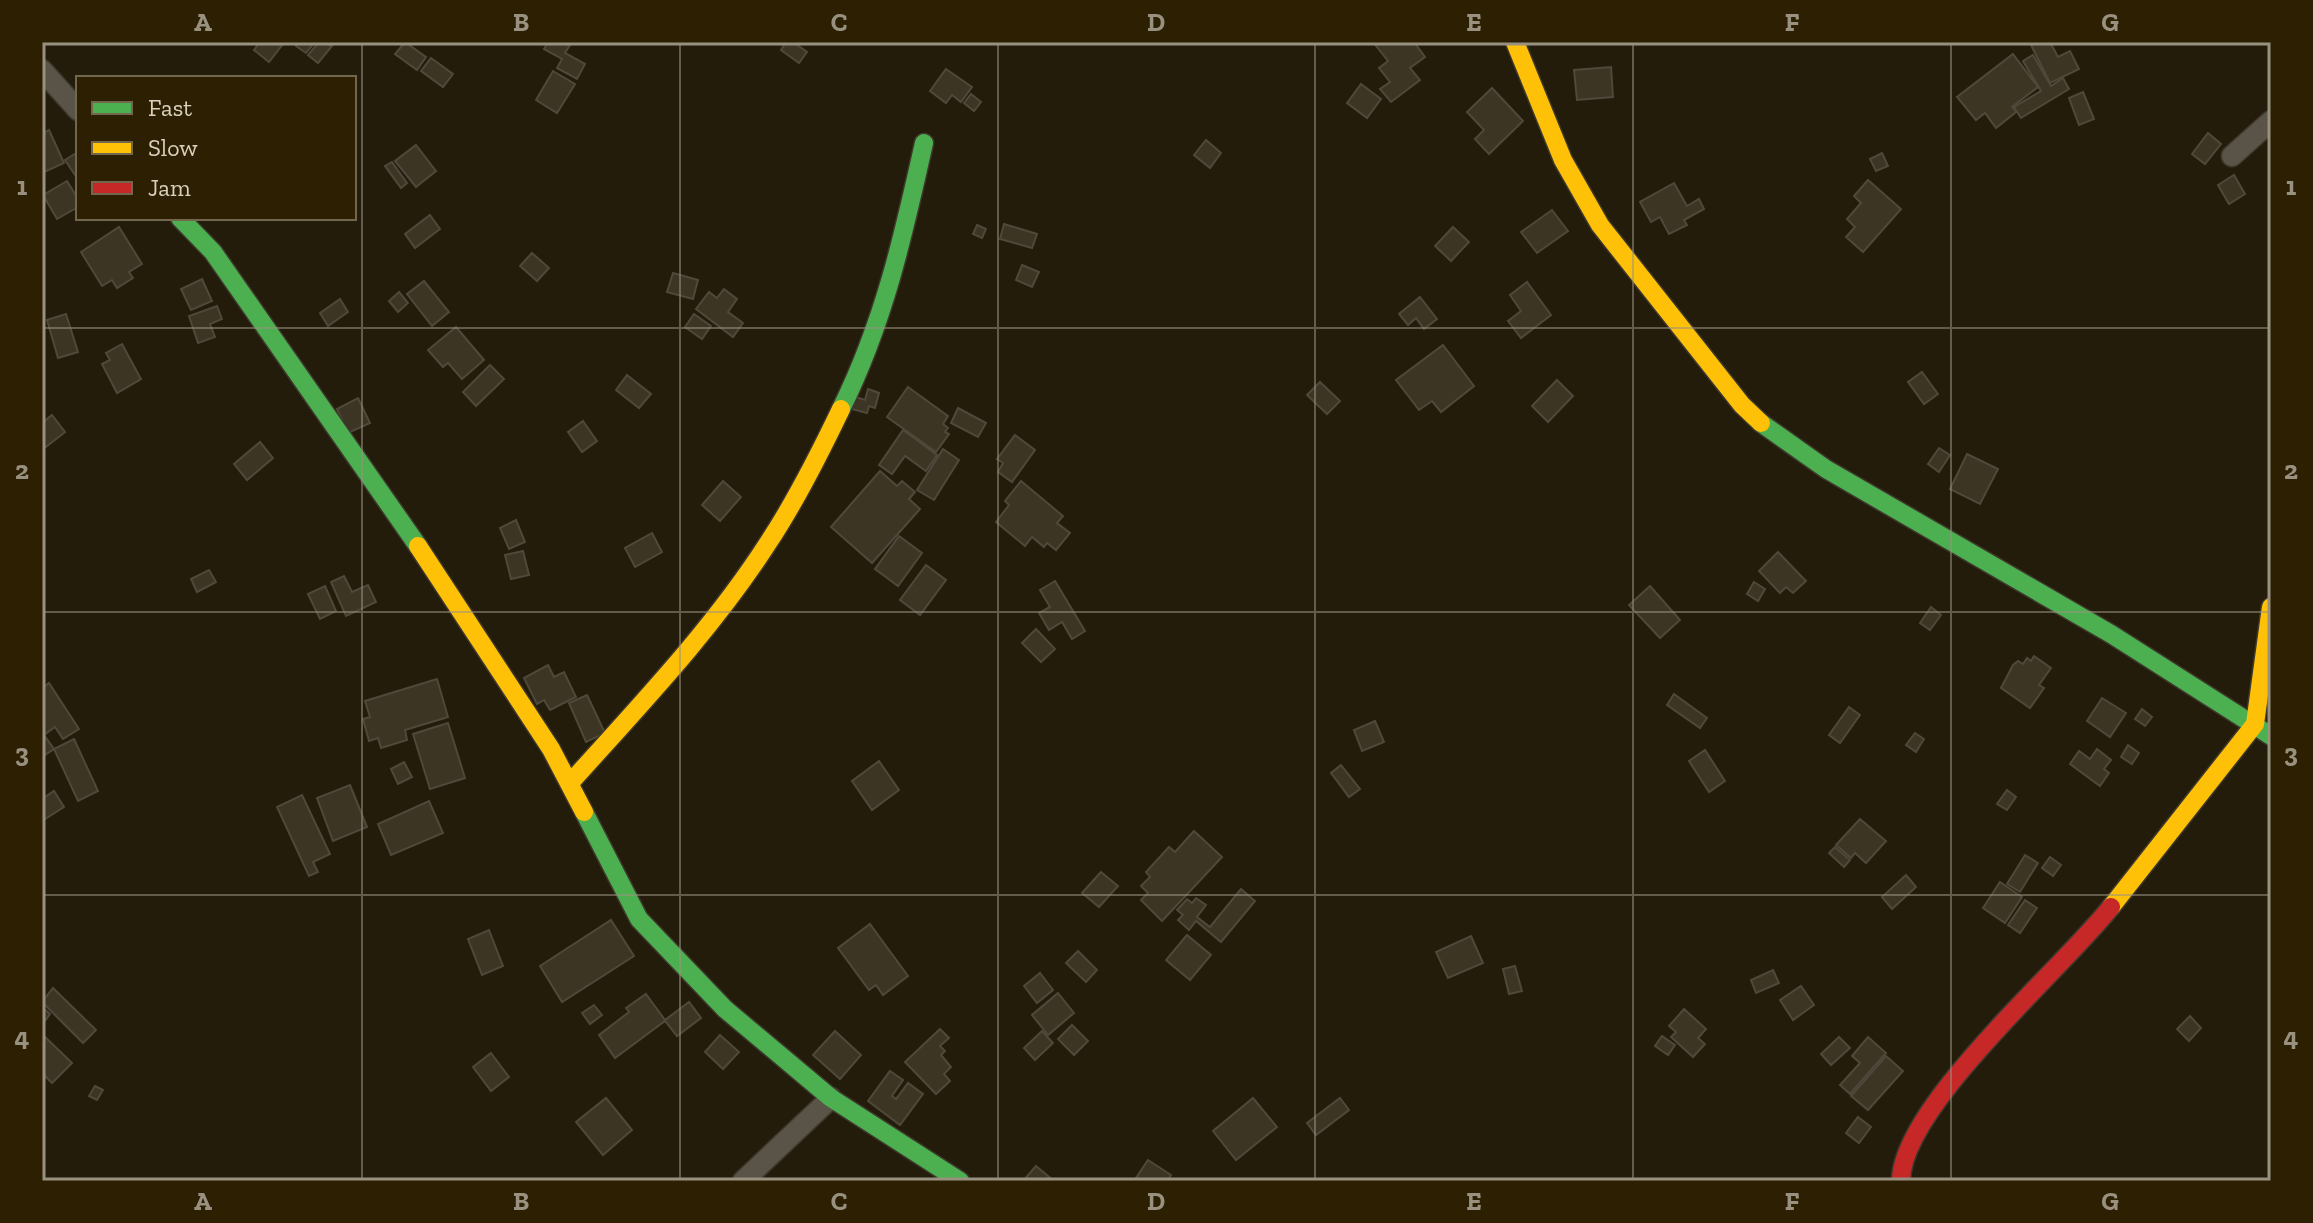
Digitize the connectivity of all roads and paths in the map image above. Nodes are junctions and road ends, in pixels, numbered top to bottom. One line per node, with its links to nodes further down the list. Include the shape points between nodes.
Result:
1 (1515, 42): 9 (street, via 1563,160 1600,225 1742,405 1775,436)
2 (42, 70): 3 (street)
3 (76, 108)
4 (2271, 121): 6 (street)
5 (924, 143): 11 (street, via 892,284 867,356 813,467 768,544 699,636)
6 (2232, 156)
7 (182, 220): 11 (street, via 213,252 412,537)
8 (2271, 607): 9 (street)
9 (2255, 724): 10 (street); 15 (street, via 2090,933 1949,1082 1901,1161)
10 (2271, 736)
11 (570, 783): 12 (street, via 639,919 725,1009)
12 (831, 1098): 13 (street); 14 (street)
13 (743, 1181)
14 (960, 1181)
15 (1901, 1181)

